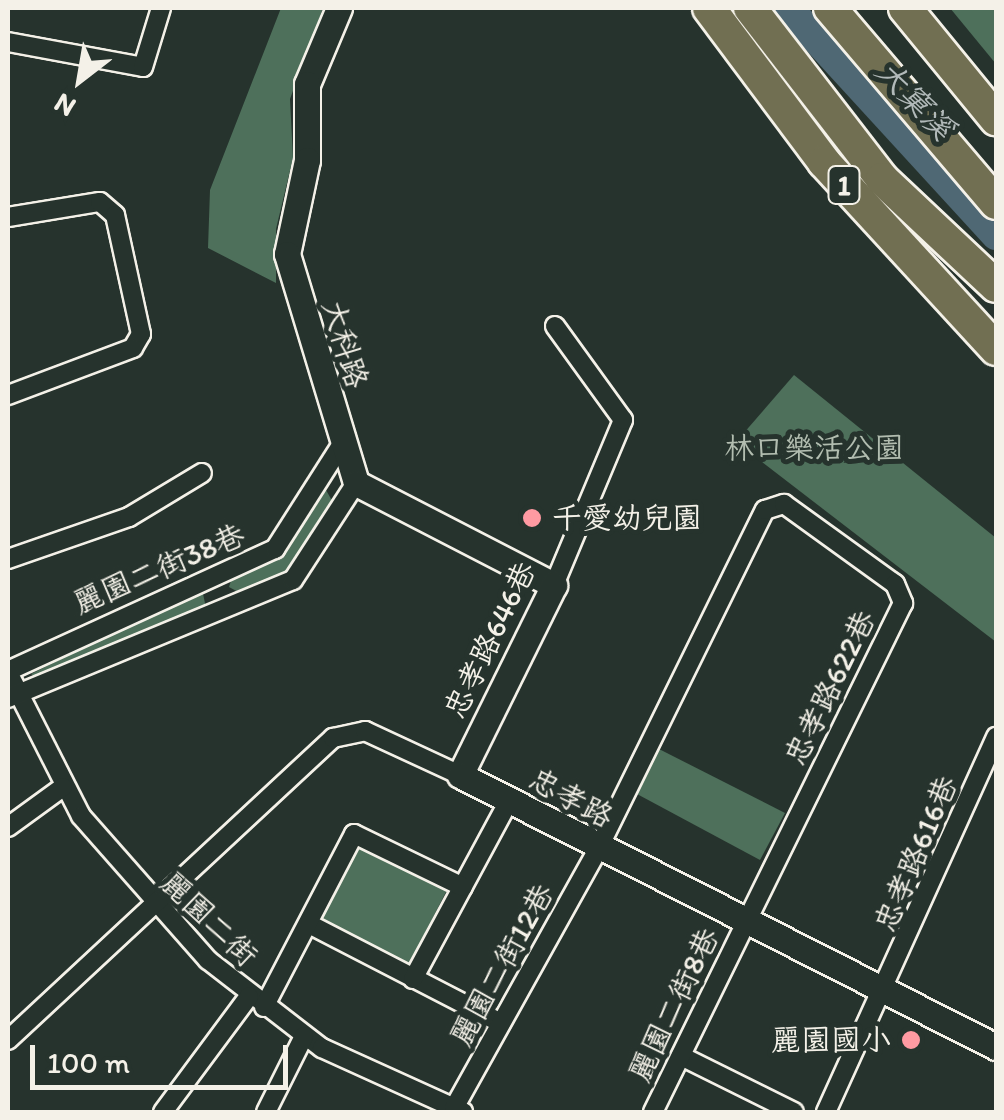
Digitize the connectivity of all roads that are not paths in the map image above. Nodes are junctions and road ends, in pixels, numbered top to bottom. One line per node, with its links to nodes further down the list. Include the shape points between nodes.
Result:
1 (161, 8): 7 (street, via 143,67)
2 (339, 8): 15 (street, 大科路, via 306,84 306,160 287,254)
3 (709, 8): 13 (highway, 1, via 824,162)
4 (750, 8): 11 (highway, 1, via 882,179)
5 (830, 8): 9 (highway)
6 (905, 8): 8 (highway)
7 (8, 42)
8 (996, 119)
9 (996, 204)
10 (8, 217): 14 (street, via 100,202 115,215 141,334 133,348)
11 (996, 286)
12 (555, 326): 20 (street, 忠孝路646巷, via 624,420)
13 (996, 349)
14 (8, 395)
15 (342, 444): 17 (street, 大科路); 19 (street, 麗園二街38巷, via 282,542)
16 (202, 473): 18 (street, via 130,517)
17 (356, 484): 20 (street); 21 (street, 麗園二街38巷, via 293,580)
18 (8, 558)
19 (212, 575): 21 (street); 22 (street, 麗園二街38巷)
20 (554, 585): 25 (street, 忠孝路646巷)
21 (224, 606): 23 (street, 麗園二街38巷)
22 (8, 672): 23 (street, 麗園二街)
23 (12, 696): 26 (street, 麗園二街)
24 (996, 737): 35 (street, 忠孝路616巷)
25 (460, 775): 27 (street, 忠孝路); 31 (street, 忠孝路, via 365,731 333,738)
26 (63, 788): 28 (street); 31 (street, 麗園二街)
27 (509, 802): 29 (street, 忠孝路); 30 (street)
28 (8, 826)
29 (598, 849): 32 (street, 忠孝路); 32 (street, 忠孝路622巷, via 765,510 796,509 895,584 903,603); 37 (street, 麗園二街12巷)
30 (462, 887): 33 (street, via 354,834); 34 (street)
31 (153, 906): 36 (street, 麗園二街); 39 (street, 忠孝路)
32 (745, 920): 35 (street, 忠孝路); 41 (street, 麗園二街8巷)
33 (308, 924): 34 (street); 36 (street)
34 (413, 979): 37 (street)
35 (886, 993): 40 (street, 忠孝路); 47 (street, 忠孝路616巷)
36 (256, 1002): 38 (street, 麗園二街); 43 (street)
37 (501, 1023): 42 (street, 麗園二街12巷)
38 (304, 1036): 42 (street, 麗園二街); 44 (street)
39 (8, 1040)
40 (996, 1047)
41 (681, 1056): 45 (street, 麗園二街8巷); 46 (street)
42 (459, 1110)
43 (163, 1112)
44 (266, 1112)
45 (653, 1112)
46 (794, 1112)
47 (826, 1112)

